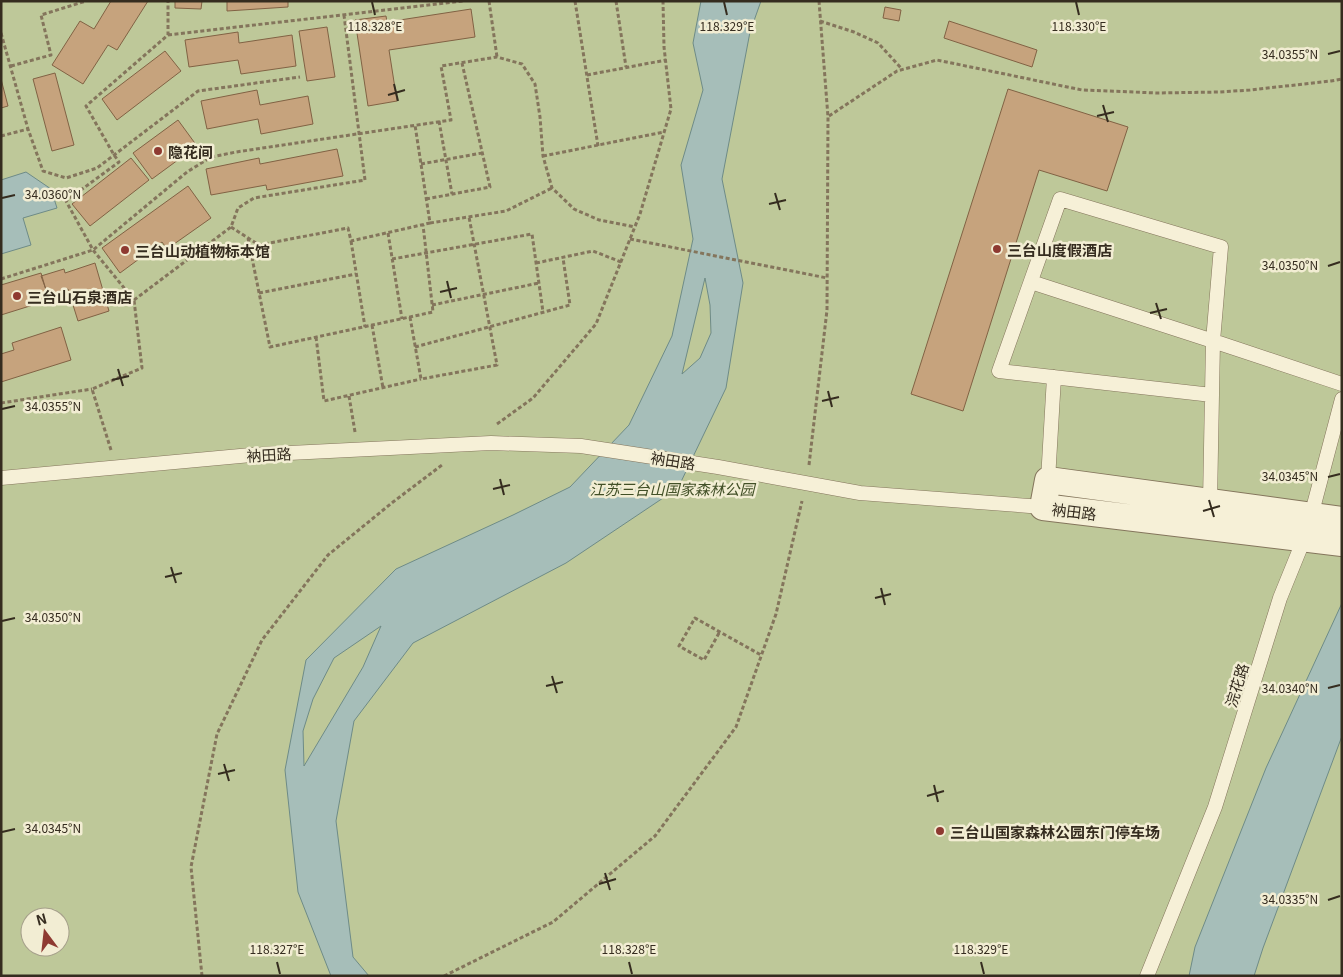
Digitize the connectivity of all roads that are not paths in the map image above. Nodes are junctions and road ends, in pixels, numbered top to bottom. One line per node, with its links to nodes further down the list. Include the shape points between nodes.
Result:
1 (1031, 282): 2 (lane); 2 (lane, via 1060,199 1221,248); 3 (lane, via 999,371)
2 (1213, 341): 4 (lane); 5 (lane)
3 (1054, 377): 5 (lane); 8 (lane)
4 (1342, 384)
5 (1212, 395): 9 (lane)
6 (1342, 399): 11 (lane, 浣花路)
7 (1, 478): 10 (lane, 衲田路, via 251,455 491,443 581,446 860,493)
8 (1048, 480): 9 (street, 衲田路); 10 (street)
9 (1210, 502): 11 (street, 衲田路)
10 (1043, 507): 11 (street, 衲田路)
11 (1308, 527): 12 (street, 衲田路); 13 (lane, 浣花路, via 1280,598 1215,807)
12 (1340, 532)
13 (1147, 976)

